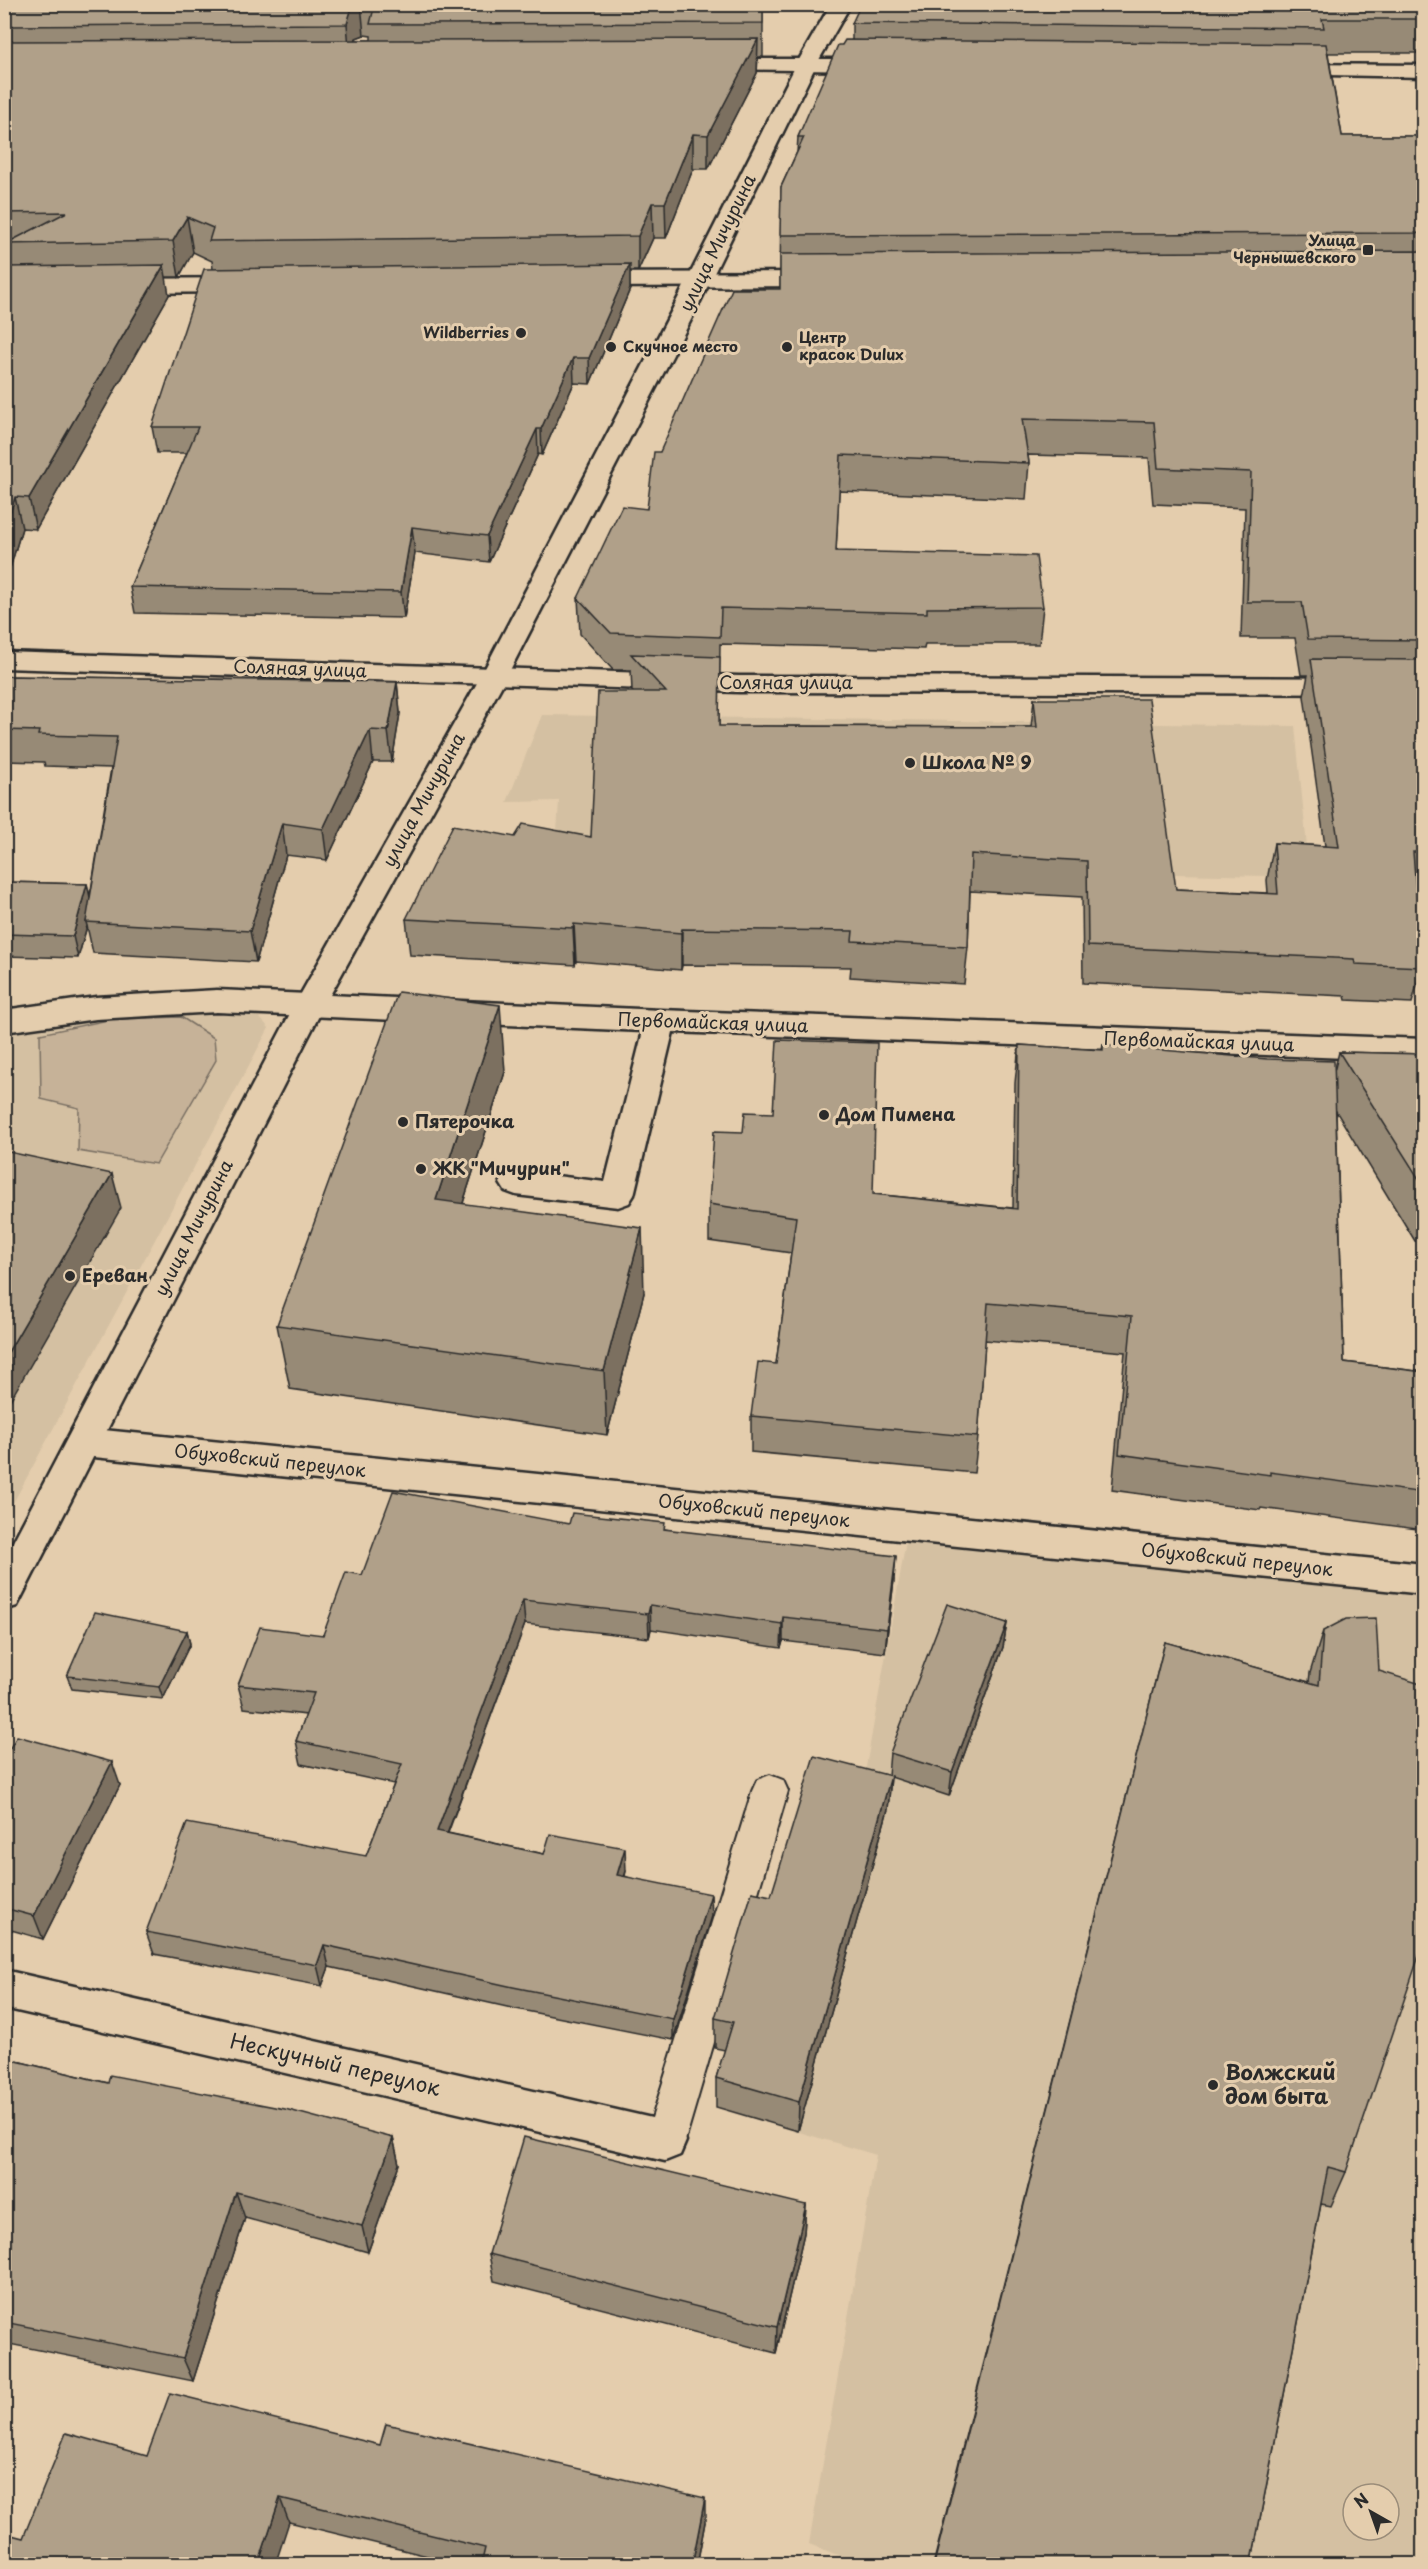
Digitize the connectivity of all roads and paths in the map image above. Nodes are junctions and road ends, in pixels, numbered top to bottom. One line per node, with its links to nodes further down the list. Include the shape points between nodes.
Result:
1 (841, 4): 2 (street, улица Мичурина)
2 (806, 64): 3 (street); 4 (street); 7 (street, улица Мичурина)
3 (688, 65)
4 (889, 65)
5 (1269, 69): 6 (street)
6 (1424, 71)
7 (700, 279): 8 (street); 9 (street); 13 (street, улица Мичурина)
8 (848, 279)
9 (563, 281)
10 (267, 284): 11 (street)
11 (101, 286)
12 (4, 660): 13 (street, Соляная улица)
13 (494, 676): 14 (street, Соляная улица, via 739,684); 15 (street, улица Мичурина)
14 (1424, 686)
15 (309, 1005): 16 (street, Первомайская улица, via 217,1001 96,1008); 17 (street, Первомайская улица); 20 (street, улица Мичурина)
16 (4, 1021)
17 (661, 1021): 18 (street, Первомайская улица); 19 (street, via 618,1194)
18 (1424, 1050)
19 (516, 1183)
20 (84, 1442): 21 (street, Обуховский переулок); 22 (street, улица Мичурина)
21 (1424, 1579)
22 (4, 1595)
23 (770, 1791): 25 (lane)
24 (4, 1989): 25 (street, Нескучный переулок)
25 (664, 2141)

